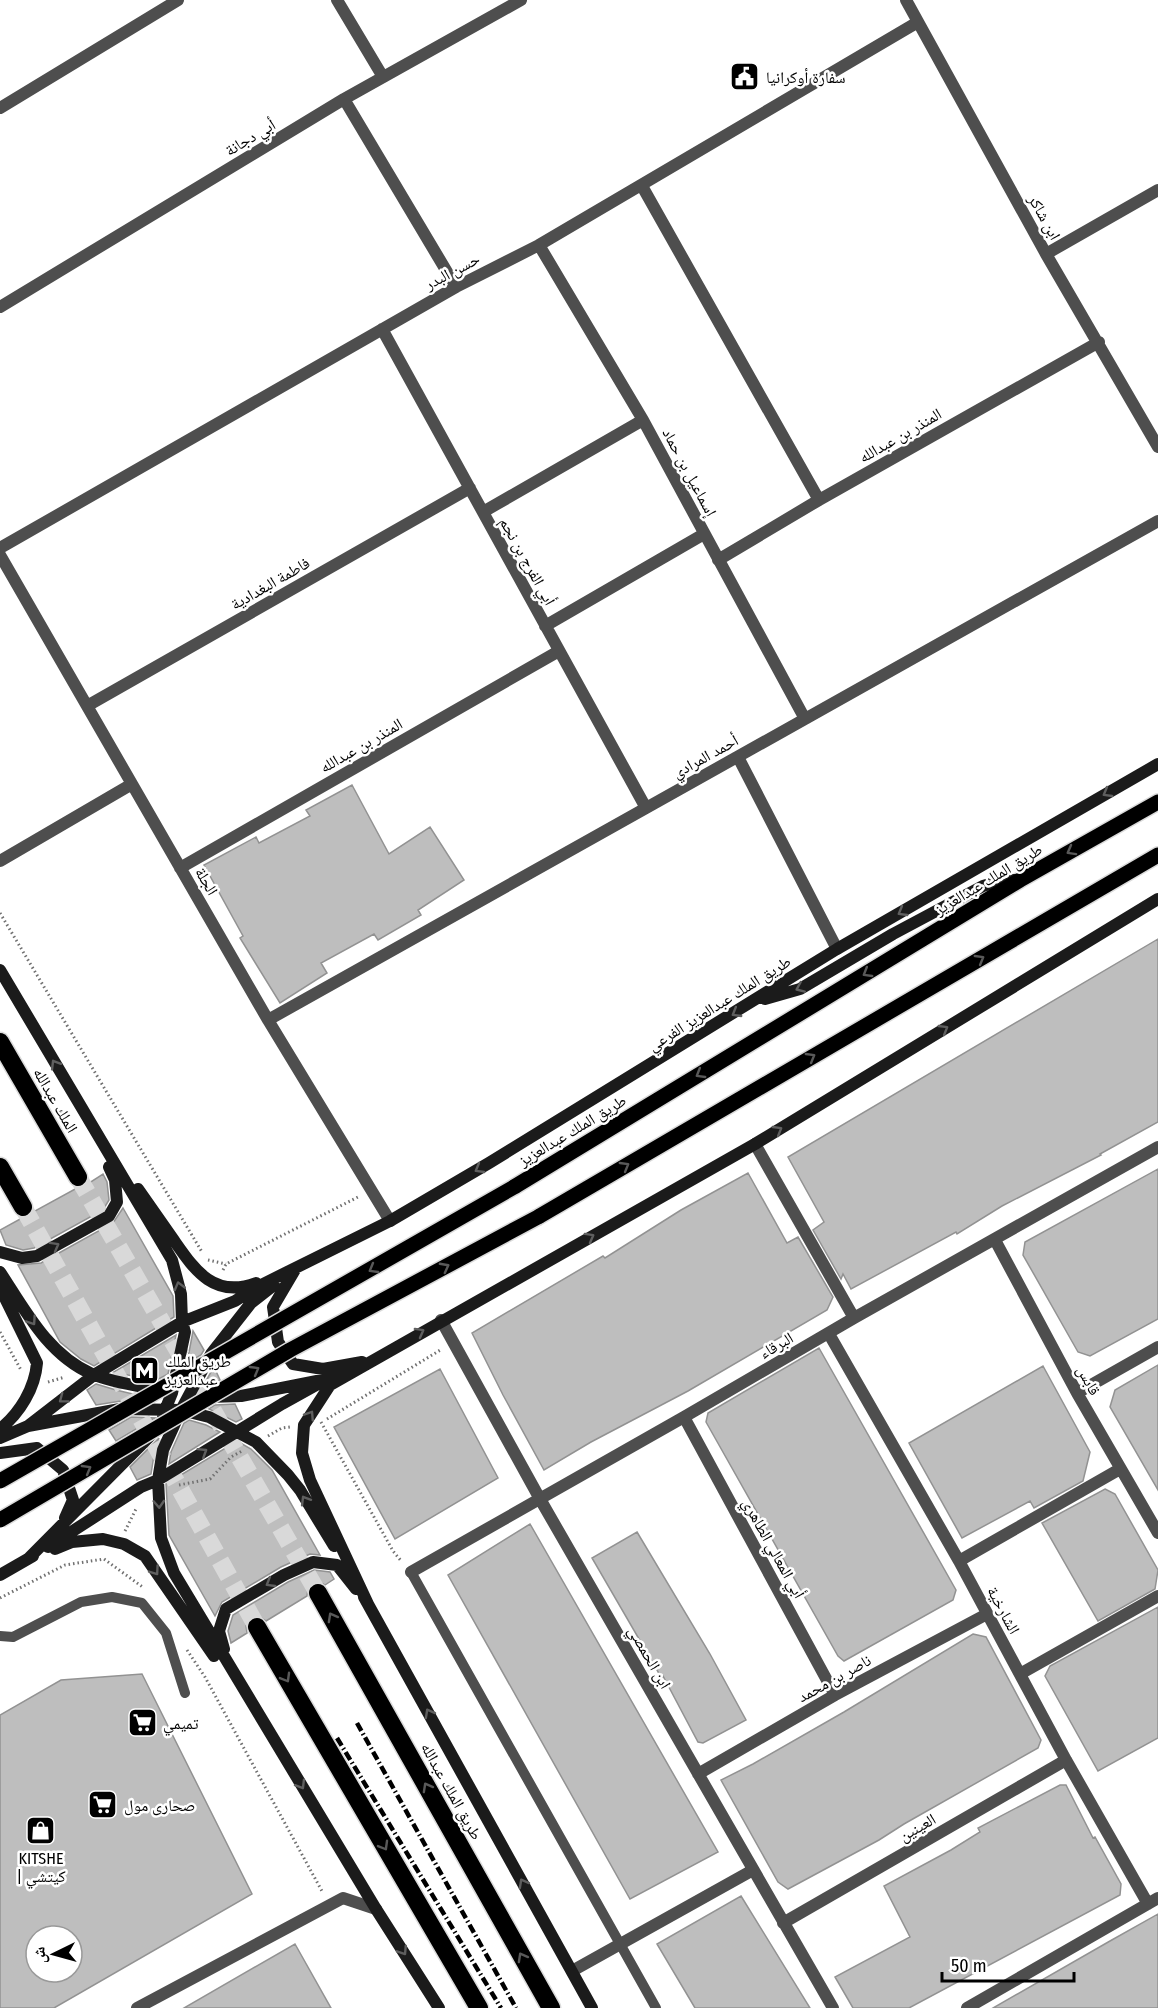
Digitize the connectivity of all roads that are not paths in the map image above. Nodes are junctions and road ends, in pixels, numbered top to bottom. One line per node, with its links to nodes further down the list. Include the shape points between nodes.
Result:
1 (178, 0): 5 (street)
2 (337, 0): 7 (street)
3 (521, 0): 7 (street, أبي دجانة)
4 (906, 0): 6 (street, ابن شاكر)
5 (158, 5): 9 (street)
6 (918, 22): 10 (street, حسن البدر); 13 (street, ابن شاكر)
7 (383, 77): 8 (street, أبي دجانة)
8 (344, 99): 14 (street); 15 (street, أبي دجانة)
9 (0, 108)
10 (642, 186): 12 (street, حسن البدر); 21 (street)
11 (1158, 190): 13 (street)
12 (539, 245): 14 (street, حسن البدر); 18 (street, إسماعيل بن حماد)
13 (1046, 254): 17 (street, ابن شاكر)
14 (456, 287): 16 (street, حسن البدر)
15 (0, 307)
16 (382, 329): 20 (street, أبي الفرج بن نجم); 25 (street, حسن البدر)
17 (1099, 342): 19 (street, ابن شاكر); 21 (street, المنذر بن عبدالله)
18 (643, 420): 22 (street); 24 (street, إسماعيل بن حماد)
19 (1158, 447)
20 (470, 488): 22 (street, أبي الفرج بن نجم); 30 (street, فاطمة البغدادية)
21 (819, 500): 27 (street, المنذر بن عبدالله)
22 (483, 512): 28 (street, أبي الفرج بن نجم)
23 (1158, 521): 31 (street, أحمد المرادي)
24 (704, 534): 27 (street, إسماعيل بن حماد); 28 (street)
25 (0, 548)
26 (0, 555): 30 (street, الجلة)
27 (718, 560): 31 (street, إسماعيل بن حماد)
28 (545, 626): 29 (street, أبي الفرج بن نجم)
29 (559, 651): 36 (street, أبي الفرج بن نجم); 41 (street, المنذر بن عبدالله)
30 (87, 706): 34 (street, الجلة)
31 (805, 719): 32 (street, أحمد المرادي)
32 (738, 757): 36 (street, أحمد المرادي); 44 (street)
33 (1158, 764): 44 (main road, طريق الملك عبدالعزيز الفرعي, one-way to 44)
34 (132, 784): 40 (street); 41 (street, الجلة)
35 (1158, 802): 38 (main road, طريق الملك عبدالعزيز)
36 (646, 808): 47 (street, أحمد المرادي)
37 (1158, 809): 38 (main road)
38 (1129, 819): 42 (main road, طريق الملك عبدالعزيز, one-way to 42)
39 (1158, 855): 84 (main road, one-way to 39, bridge, via 290,1350 538,1217)
40 (0, 861)
41 (180, 868): 47 (street, الجلة)
42 (1020, 880): 46 (main road, one-way to 46, via 983,886 800,989); 82 (main road, طريق الملك عبدالعزيز, one-way to 82, bridge, via 514,1187)
43 (1158, 899): 50 (main road, one-way to 43)
44 (837, 949): 46 (main road, طريق الملك عبدالعزيز الفرعي)
45 (0, 970): 49 (main road, one-way to 45)
46 (755, 1001): 55 (main road, طريق الملك عبدالعزيز الفرعي, one-way to 55)
47 (267, 1020): 55 (street, الجلة)
48 (0, 1042): 53 (highway, الملك عبدالله)
49 (85, 1114): 57 (main road, one-way to 49, via 22,1258 37,1256 109,1216 117,1202 115,1180); 58 (main road, via 196,1272 213,1283 233,1287 247,1286); 63 (main road, one-way to 49, via 181,1294 172,1260)
50 (755, 1144): 61 (street); 62 (main road, one-way to 50)
51 (1158, 1147): 56 (street, البرقاء)
52 (0, 1167): 54 (highway)
53 (78, 1177)
54 (23, 1207)
55 (390, 1221): 58 (main road, طريق الملك عبدالعزيز الفرعي)
56 (995, 1240): 61 (street, البرقاء); 70 (street, قابس)
57 (0, 1252)
58 (296, 1267): 63 (main road, via 235,1301); 66 (main road, via 273,1307 278,1342 293,1364 323,1369); 71 (main road, via 251,1303 211,1354)
59 (0, 1272): 67 (main road, one-way to 67, via 39,1331 68,1361)
60 (0, 1288): 76 (main road, via 38,1363 26,1400)
61 (854, 1318): 64 (street, البرقاء)
62 (441, 1320): 66 (main road, one-way to 62); 83 (street, ابن الحمصي)
63 (182, 1322): 67 (main road); 69 (main road, via 185,1332)
64 (828, 1334): 74 (street, البرقاء); 87 (street, الشارخية)
65 (1158, 1347): 70 (street)
66 (369, 1361): 68 (main road); 92 (main road, one-way to 66, via 310,1480 302,1453 303,1425 330,1385)
67 (94, 1375): 69 (main road); 75 (main road, one-way to 75)
68 (327, 1379): 71 (main road, via 241,1396); 77 (main road)
69 (172, 1393): 71 (main road); 72 (main road)
70 (1077, 1393): 80 (street, قابس)
71 (189, 1396): 73 (main road)
72 (167, 1409): 73 (main road); 75 (main road, via 111,1410); 86 (main road, via 150,1437)
73 (181, 1410): 77 (main road); 81 (main road, via 163,1450)
74 (684, 1417): 83 (street, البرقاء); 98 (street, أبي المعالي الطاهري)
75 (28, 1426): 78 (main road)
76 (0, 1429)
77 (237, 1431): 81 (main road, one-way to 77); 92 (main road, one-way to 77, via 300,1490 256,1442)
78 (0, 1438)
79 (0, 1453): 86 (main road, via 37,1448 63,1470 73,1500 63,1519)
80 (1120, 1469): 85 (street, قابس); 87 (street)
81 (158, 1480): 86 (main road); 99 (main road, one-way to 99, via 161,1538 174,1573)
82 (0, 1481)
83 (540, 1499): 88 (street, البرقاء); 101 (street, ابن الحمصي)
84 (0, 1520)
85 (1158, 1533)
86 (28, 1559): 89 (main road); 99 (main road, one-way to 99, via 72,1542 103,1539 145,1556)
87 (959, 1560): 93 (street, الشارخية)
88 (411, 1572): 106 (lane)
89 (0, 1575)
90 (318, 1593): 112 (highway, طريق الملك عبدالله, one-way to 90)
91 (1158, 1596): 96 (street)
92 (368, 1604): 99 (main road, one-way to 99, via 336,1565 313,1562 226,1610 219,1631 223,1648); 107 (main road, طريق الملك عبدالله, one-way to 92)
93 (987, 1614): 96 (street, الشارخية); 98 (street, ناصر بن محمد)
94 (256, 1627): 111 (highway, one-way to 111)
95 (0, 1636): 97 (lane, via 13,1636 81,1602 112,1597 142,1603 166,1633)
96 (1020, 1674): 100 (street, الشارخية)
97 (185, 1693)
98 (835, 1695): 101 (street, ناصر بن محمد)
99 (270, 1735): 104 (main road, one-way to 104)
100 (1066, 1760): 103 (street, الشارخية); 105 (street, العينين)
101 (698, 1774): 102 (street, ابن الحمصي)
102 (753, 1870): 105 (street, ابن الحمصي); 106 (street)
103 (1153, 1901): 116 (street)
104 (376, 1909): 108 (street, via 343,1898); 110 (main road, one-way to 110)
105 (783, 1923): 115 (street, ابن الحمصي)
106 (618, 1944): 107 (street); 114 (lane)
107 (574, 1976): 113 (main road, طريق الملك عبدالله)
108 (157, 2003): 109 (street)
109 (137, 2008)
110 (439, 2008)
111 (478, 2008)
112 (551, 2008)
113 (591, 2008)
114 (656, 2008)
115 (833, 2008)
116 (967, 2008)

